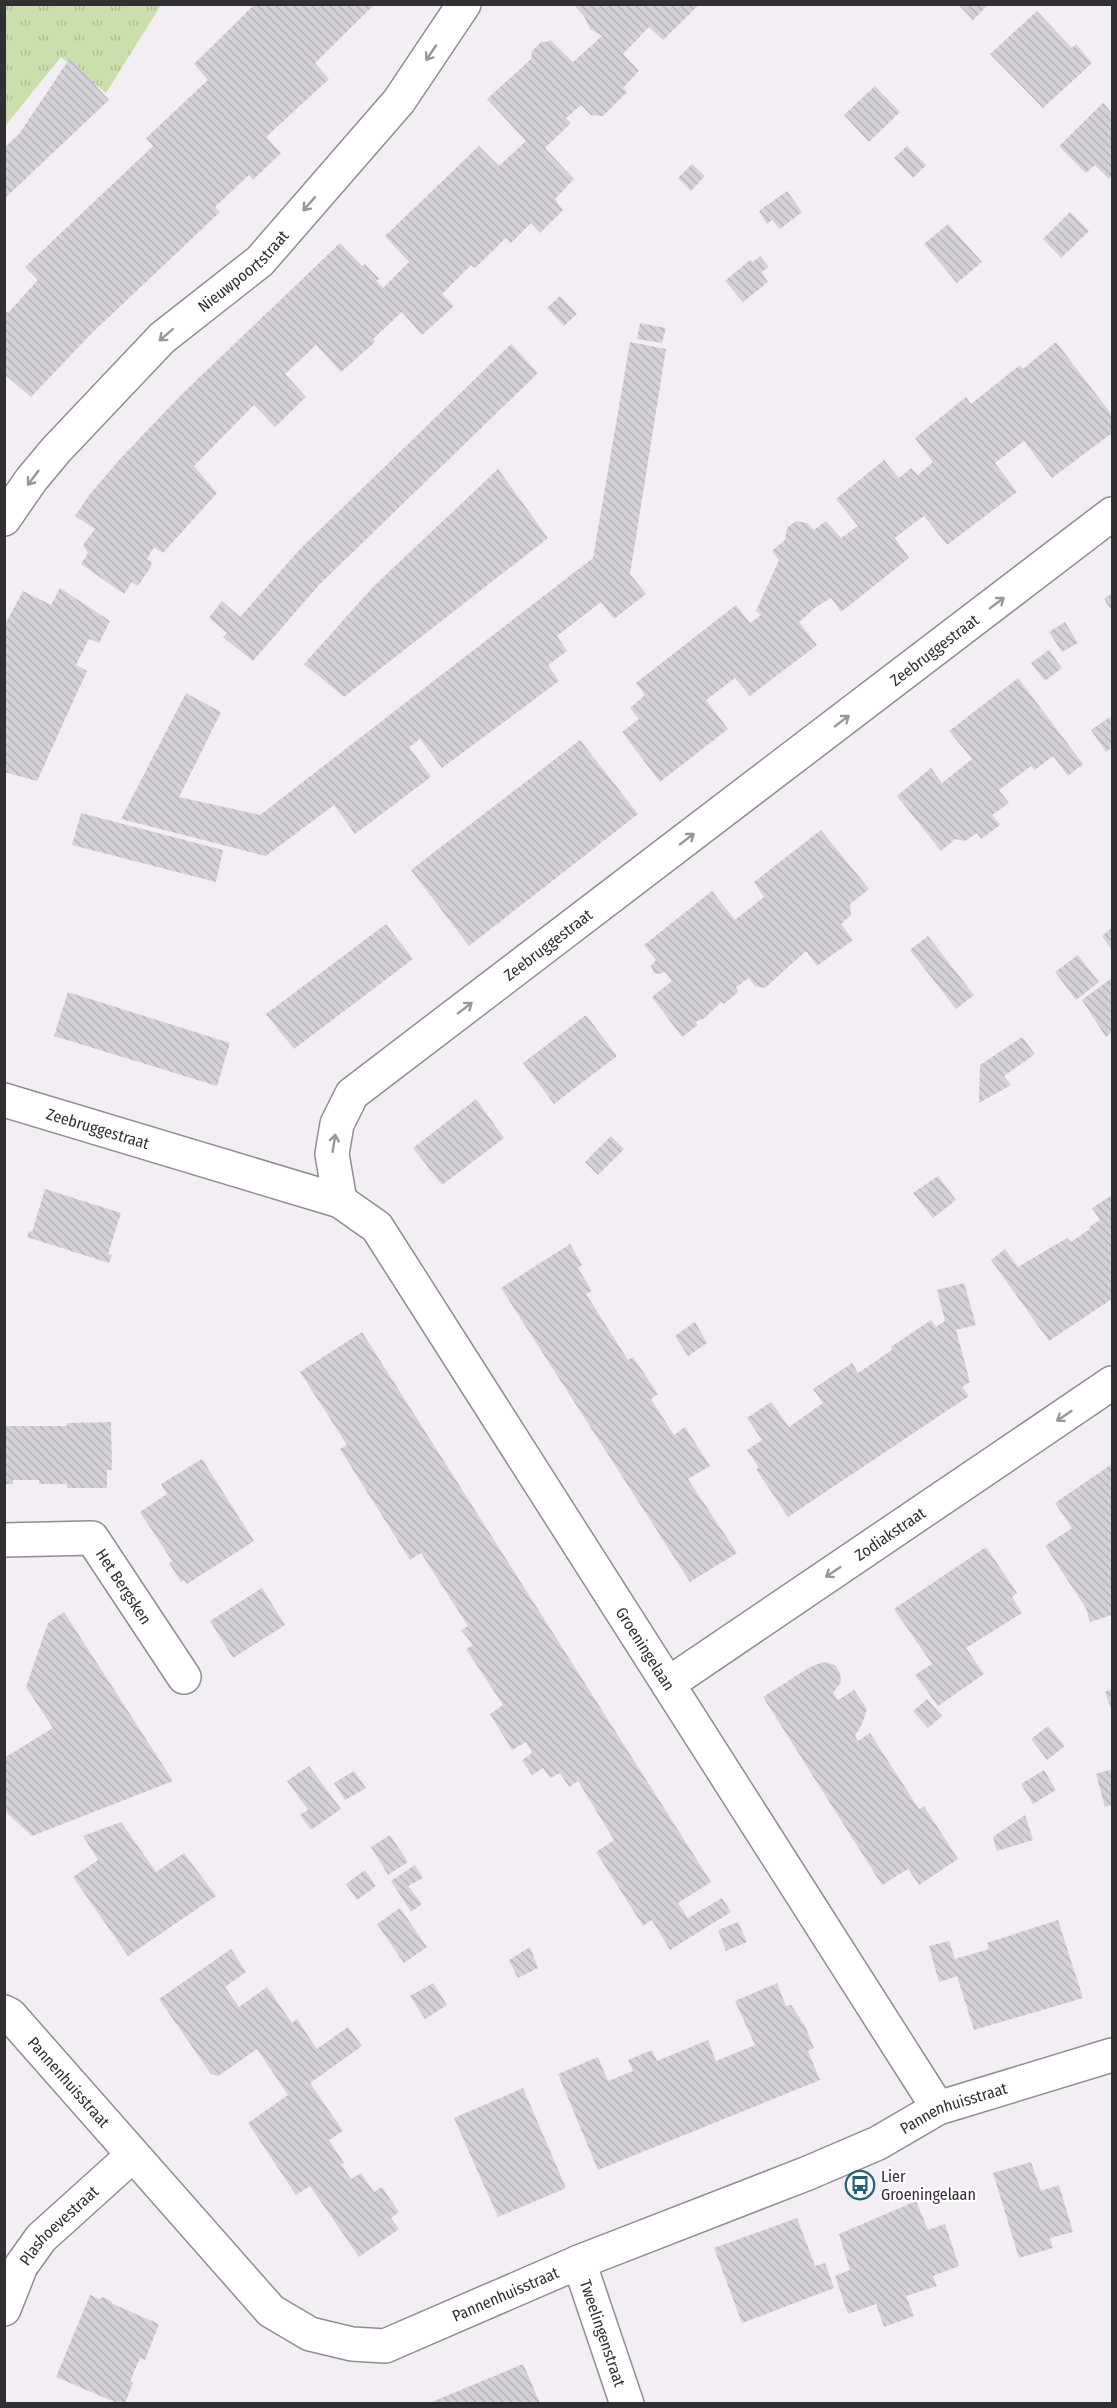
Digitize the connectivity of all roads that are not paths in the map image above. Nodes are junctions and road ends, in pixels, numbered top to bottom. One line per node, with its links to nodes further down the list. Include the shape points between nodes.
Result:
1 (464, 4): 3 (street, Nieuwpoortstraat, one-way to 3, via 399,101 260,261 162,338 56,450)
2 (1113, 514): 5 (street, Zeebruggestraat, one-way to 2, via 332,1154 337,1124 352,1094)
3 (4, 519)
4 (4, 1100): 5 (street, Zeebruggestraat)
5 (340, 1201): 9 (street, Groeningelaan, via 377,1227)
6 (1113, 1383): 9 (street, Zodiakstraat, one-way to 9)
7 (4, 1540): 8 (street, Het Bergsken, via 92,1538)
8 (184, 1677)
9 (668, 1684): 12 (street, Groeningelaan)
10 (4, 2012): 13 (street, Pannenhuisstraat)
11 (1113, 2055): 12 (street, Pannenhuisstraat)
12 (939, 2108): 14 (street, Pannenhuisstraat, via 878,2143 808,2173)
13 (133, 2155): 14 (street, Pannenhuisstraat, via 271,2311 310,2334 352,2344 385,2346); 15 (street, Plashoevestraat, via 41,2238 21,2266)
14 (579, 2262): 16 (street, Tweelingenstraat)
15 (4, 2309)
16 (627, 2403)

